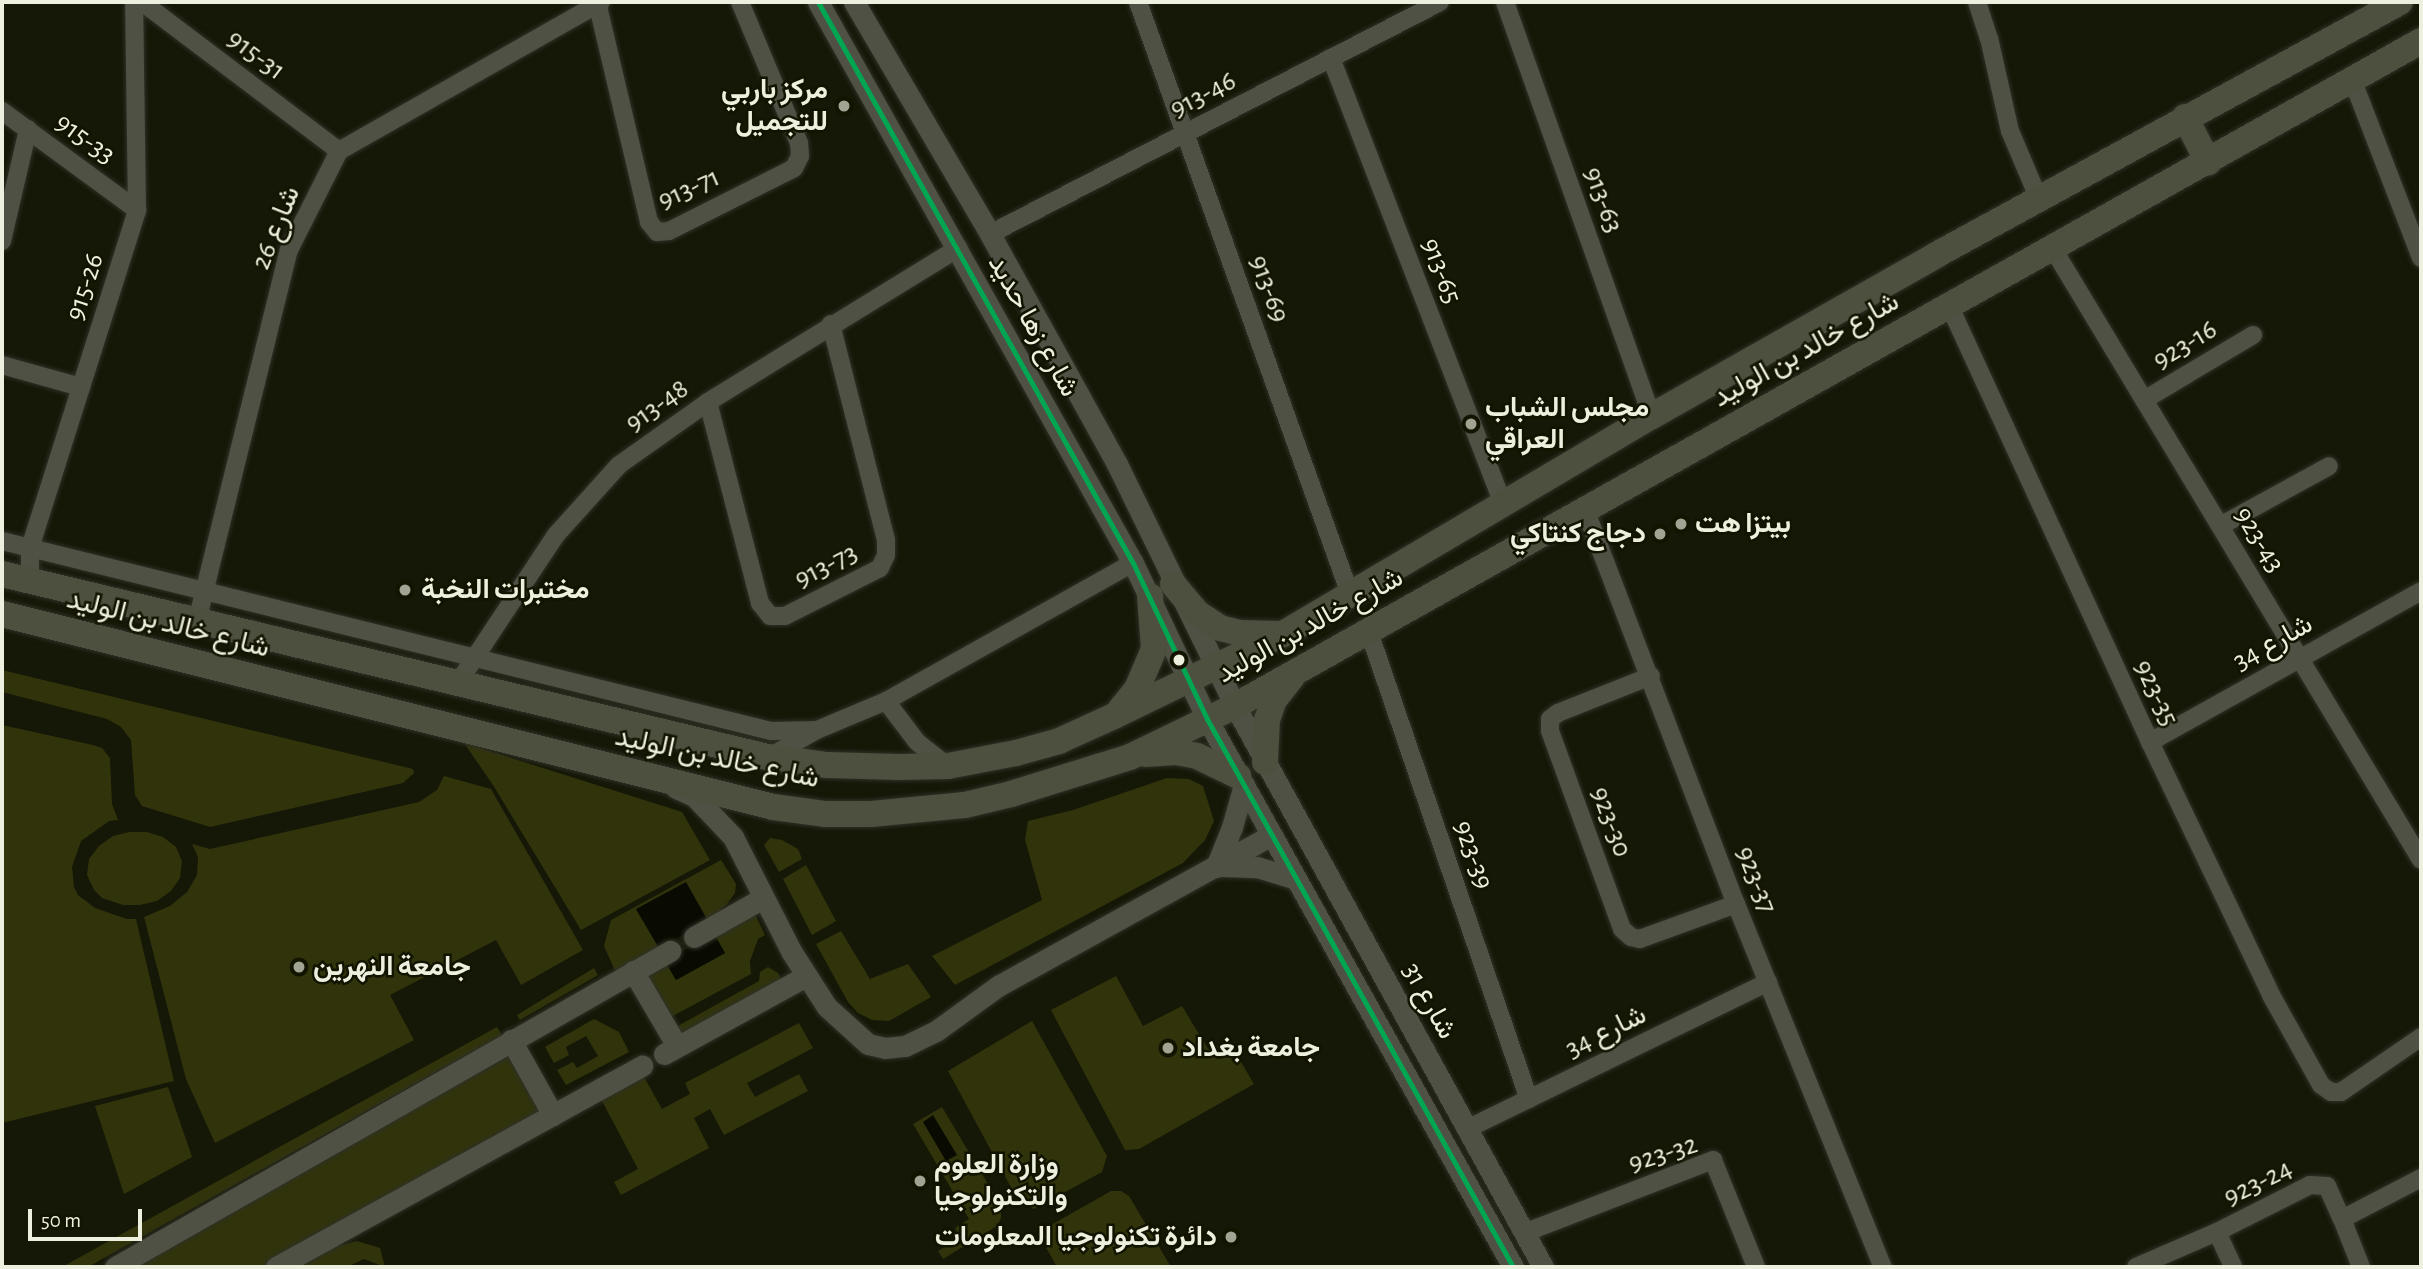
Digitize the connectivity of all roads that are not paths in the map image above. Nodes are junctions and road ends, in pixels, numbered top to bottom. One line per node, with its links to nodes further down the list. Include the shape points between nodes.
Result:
1 (134, 2): 22 (street, 915-26)
2 (142, 2): 19 (street, 915-31)
3 (599, 2): 4 (street, 913-71, via 649,222 657,232 669,231 794,168 800,156 799,143); 19 (street)
4 (740, 2)
5 (818, 2): 26 (street, شارع زها حديد)
6 (854, 2): 23 (street, شارع زها حديد)
7 (1138, 2): 18 (street, 913-69)
8 (1440, 2): 13 (street, 913-46)
9 (1505, 2): 35 (street, 913-63)
10 (1977, 2): 21 (street, via 2010,131)
11 (2400, 2): 16 (main road, شارع خالد بن الوليد)
12 (2421, 41): 14 (main road, شارع خالد بن الوليد)
13 (1331, 58): 18 (street, 913-46); 37 (street, 913-65)
14 (2352, 79): 20 (main road, شارع خالد بن الوليد); 27 (street)
15 (2, 111): 17 (street, 915-33)
16 (2186, 117): 20 (main road); 21 (main road, شارع خالد بن الوليد)
17 (28, 129): 22 (street, 915-33); 24 (street)
18 (1185, 133): 23 (street, 913-46); 48 (street, 913-69)
19 (339, 150): 45 (street, شارع 26, via 289,250)
20 (2208, 162): 25 (main road, شارع خالد بن الوليد)
21 (2038, 197): 35 (main road, شارع خالد بن الوليد)
22 (137, 210): 32 (street, 915-26)
23 (990, 234): 46 (street, شارع زها حديد, via 1117,464)
24 (2, 241)
25 (2052, 247): 28 (main road, شارع خالد بن الوليد); 33 (street, 923-43)
26 (958, 248): 29 (street, 913-48); 42 (street, شارع زها حديد)
27 (2421, 258)
28 (1950, 307): 38 (main road, شارع خالد بن الوليد); 65 (street, 923-35)
29 (831, 324): 34 (street, 913-48); 34 (street, 913-73, via 886,540 880,568 786,616 770,616 760,603)
30 (2253, 335): 33 (street, 923-16)
31 (2, 365): 32 (street)
32 (81, 387): 41 (street, 915-26)
33 (2144, 400): 39 (street, 923-43)
34 (708, 402): 53 (street, 913-48, via 619,465 556,535)
35 (1652, 416): 37 (main road, شارع خالد بن الوليد)
36 (2329, 466): 39 (street)
37 (1503, 503): 48 (main road, شارع خالد بن الوليد)
38 (1585, 509): 51 (main road, شارع خالد بن الوليد); 58 (street, 923-37)
39 (2220, 526): 54 (street, 923-43)
40 (2, 541): 41 (street)
41 (30, 548): 44 (street, 915-26); 45 (street)
42 (1133, 563): 46 (street, شارع زها حديد); 60 (street)
43 (2, 574): 44 (main road, شارع خالد بن الوليد)
44 (30, 581): 50 (main road, شارع خالد بن الوليد)
45 (202, 590): 50 (street, شارع 26); 53 (street)
46 (1162, 590): 52 (main road, via 1220,628); 55 (street, شارع زها حديد); 57 (street, شارع زها حديد); 62 (main road, via 1147,673)
47 (2421, 591): 54 (street, شارع 34)
48 (1350, 594): 52 (main road, شارع خالد بن الوليد)
49 (2, 614): 70 (main road, شارع خالد بن الوليد)
50 (197, 621): 59 (main road, شارع خالد بن الوليد)
51 (1368, 629): 56 (main road, شارع خالد بن الوليد); 86 (street, 923-39)
52 (1283, 635): 55 (main road, شارع خالد بن الوليد)
53 (474, 658): 59 (street, 913-48); 64 (street, via 771,731)
54 (2300, 658): 65 (street, شارع 34); 73 (street, 923-43)
55 (1212, 660): 57 (main road, شارع خالد بن الوليد); 61 (street, شارع زها حديد)
56 (1300, 668): 61 (main road, شارع خالد بن الوليد); 68 (main road, via 1272,708 1264,741)
57 (1184, 672): 62 (main road, شارع خالد بن الوليد); 63 (street, شارع زها حديد)
58 (1651, 676): 77 (street, 923-37); 77 (street, 923-30, via 1550,719 1550,731 1622,929 1640,939)
59 (458, 683): 66 (main road, شارع خالد بن الوليد)
60 (886, 701): 64 (street); 69 (street, via 917,742)
61 (1235, 706): 63 (main road, شارع خالد بن الوليد); 68 (street, شارع 31)
62 (1114, 716): 69 (main road, شارع خالد بن الوليد, via 1059,741)
63 (1207, 719): 67 (main road, شارع خالد بن الوليد); 71 (street, شارع 31)
64 (817, 730): 66 (street)
65 (2150, 742): 83 (street, 923-35, via 2271,995 2322,1085 2341,1092)
66 (768, 757): 69 (main road, شارع خالد بن الوليد, via 827,765)
67 (1130, 757): 70 (main road, شارع خالد بن الوليد, via 965,805 871,814 773,807); 71 (main road, via 1175,752 1219,764)
68 (1265, 762): 88 (street, شارع 31)
69 (948, 766)
70 (645, 776): 76 (street, via 694,796 719,820 744,856)
71 (1241, 781): 72 (street, شارع 31); 74 (street, via 1232,827)
72 (1271, 835): 74 (street); 75 (street, شارع 31)
73 (2421, 860)
74 (1216, 867): 75 (street, via 1257,867); 81 (street, via 998,986 960,1016 905,1046 868,1044 839,1021)
75 (1296, 879): 95 (street, شارع 31)
76 (763, 898): 78 (street); 81 (street)
77 (1736, 904): 82 (street, 923-37)
78 (694, 937)
79 (670, 950): 80 (street)
80 (634, 971): 81 (street, via 671,1050); 84 (street)
81 (806, 976)
82 (1768, 982): 86 (street, شارع 34); 98 (street, 923-37)
83 (2421, 1037)
84 (512, 1040): 87 (street); 93 (street)
85 (642, 1066): 87 (street)
86 (1529, 1098): 88 (street, شارع 34)
87 (553, 1115): 94 (street)
88 (1467, 1129): 92 (street, شارع 31)
89 (2421, 1178): 90 (street)
90 (2342, 1219): 91 (street, 923-24, via 2328,1186 2319,1183); 101 (street, 923-24)
91 (2217, 1232): 99 (street, 923-24); 100 (street)
92 (1524, 1233): 96 (street, شارع 31); 97 (street, 923-32, via 1713,1160)
93 (115, 1267)
94 (276, 1267)
95 (1513, 1267)
96 (1543, 1267)
97 (1756, 1267)
98 (1883, 1267)
99 (2136, 1267)
100 (2233, 1267)
101 (2361, 1267)

